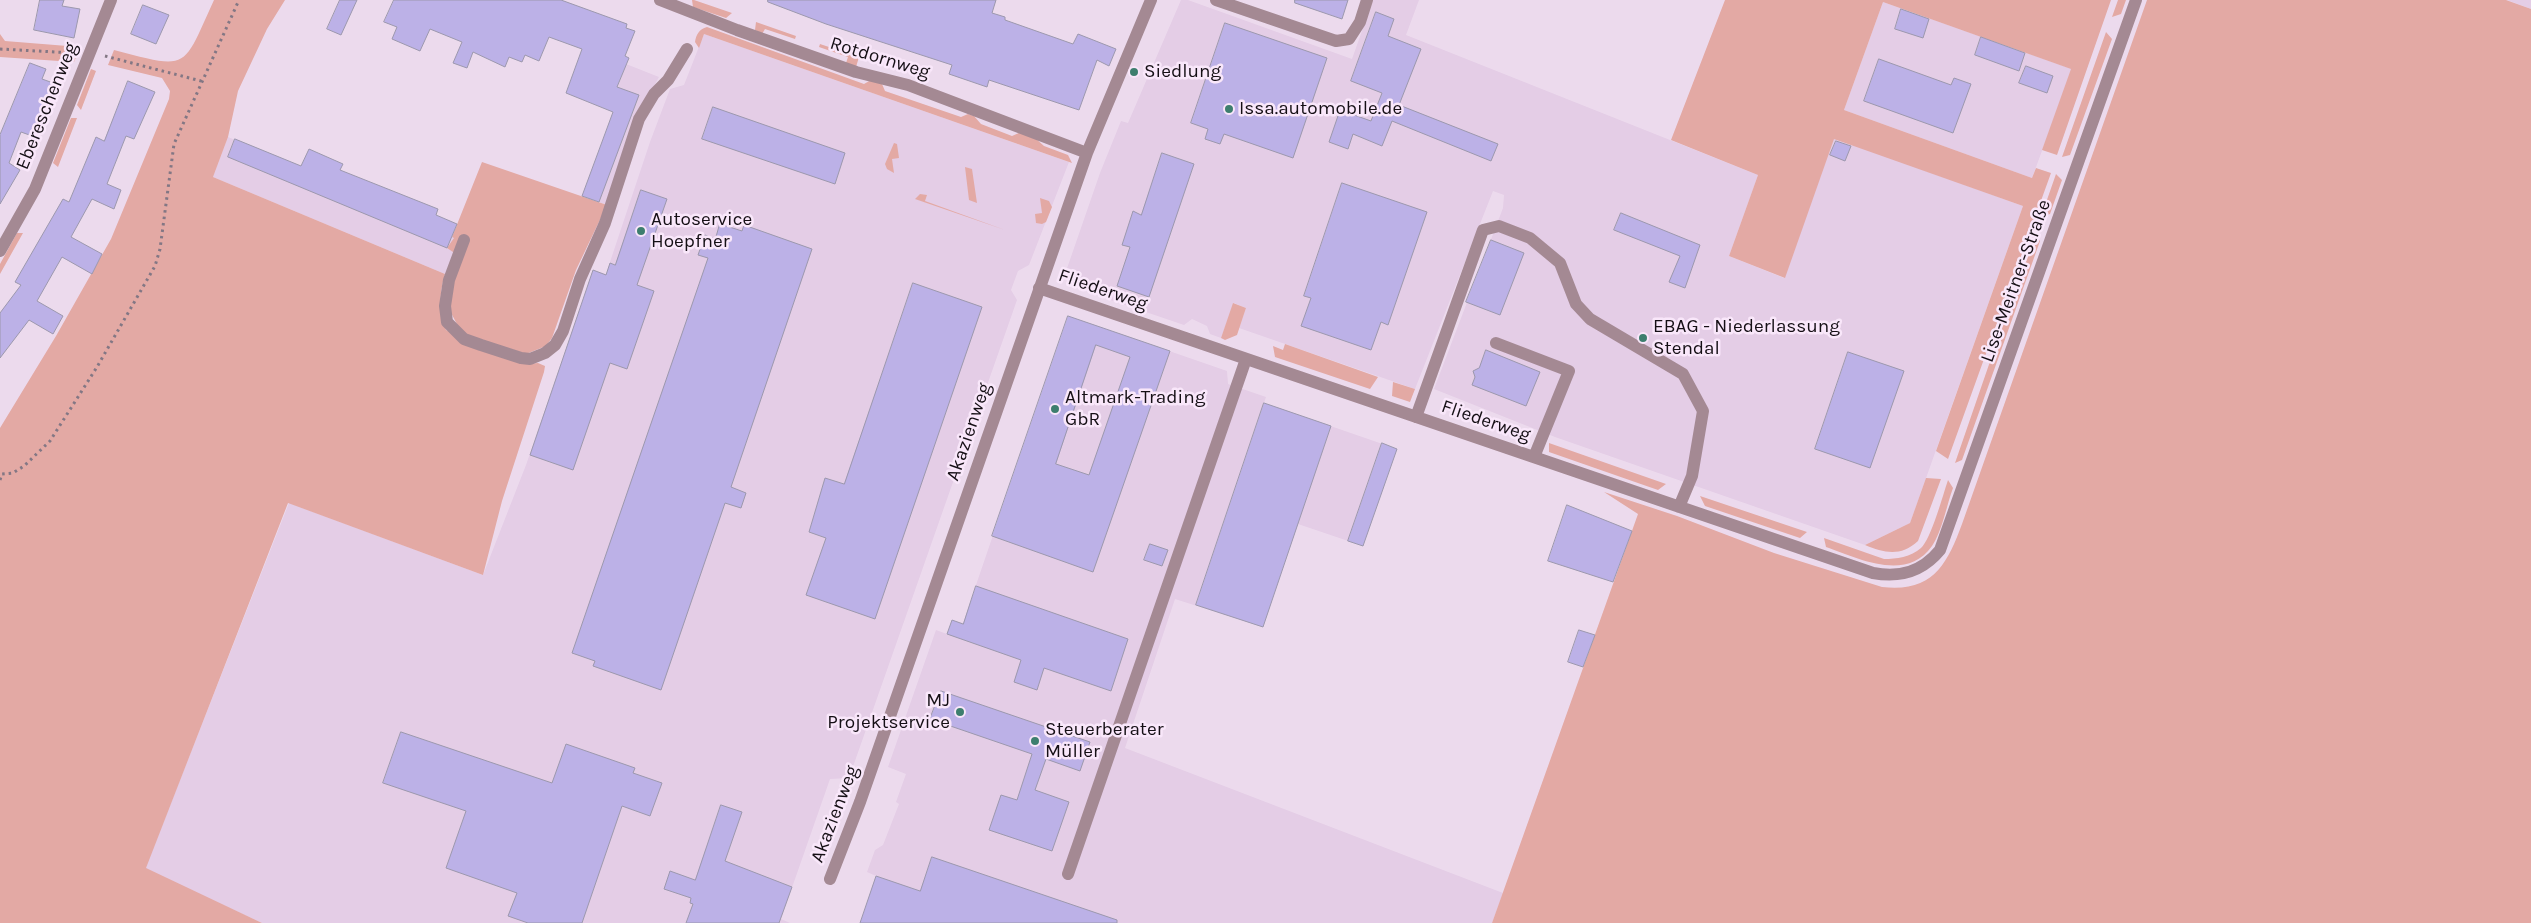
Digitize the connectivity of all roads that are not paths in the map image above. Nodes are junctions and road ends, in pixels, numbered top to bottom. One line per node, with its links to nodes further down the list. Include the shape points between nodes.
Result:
1 (110, 0): 10 (street, Ebereschenweg, via 34,189)
2 (660, 0): 8 (street, Rotdornweg, via 847,69 916,88)
3 (1151, 0): 8 (street, Akazienweg)
4 (1216, 0): 5 (street, via 1336,41 1349,39 1360,22)
5 (1367, 0)
6 (2136, 0): 17 (street, Lise-Meitner-Straße, via 1940,550)
7 (687, 49): 9 (street, via 640,119 605,223 580,279 563,331 545,354 530,359 489,348 464,339 447,322 448,280)
8 (1087, 154): 11 (street, Akazienweg)
9 (464, 240)
10 (0, 251)
11 (1039, 288): 13 (street, Fliederweg); 19 (street, Akazienweg, via 864,793)
12 (1496, 343): 15 (street, via 1569,371)
13 (1246, 359): 14 (street, Fliederweg); 18 (street)
14 (1416, 417): 15 (street, Fliederweg); 16 (street, via 1483,230 1499,226 1530,238 1560,263 1576,304 1590,319 1683,374 1703,411 1692,476)
15 (1534, 457): 16 (street, Fliederweg)
16 (1679, 507): 17 (street, Fliederweg, via 1873,573 1900,575)
17 (1921, 567)
18 (1068, 874)
19 (830, 879)

